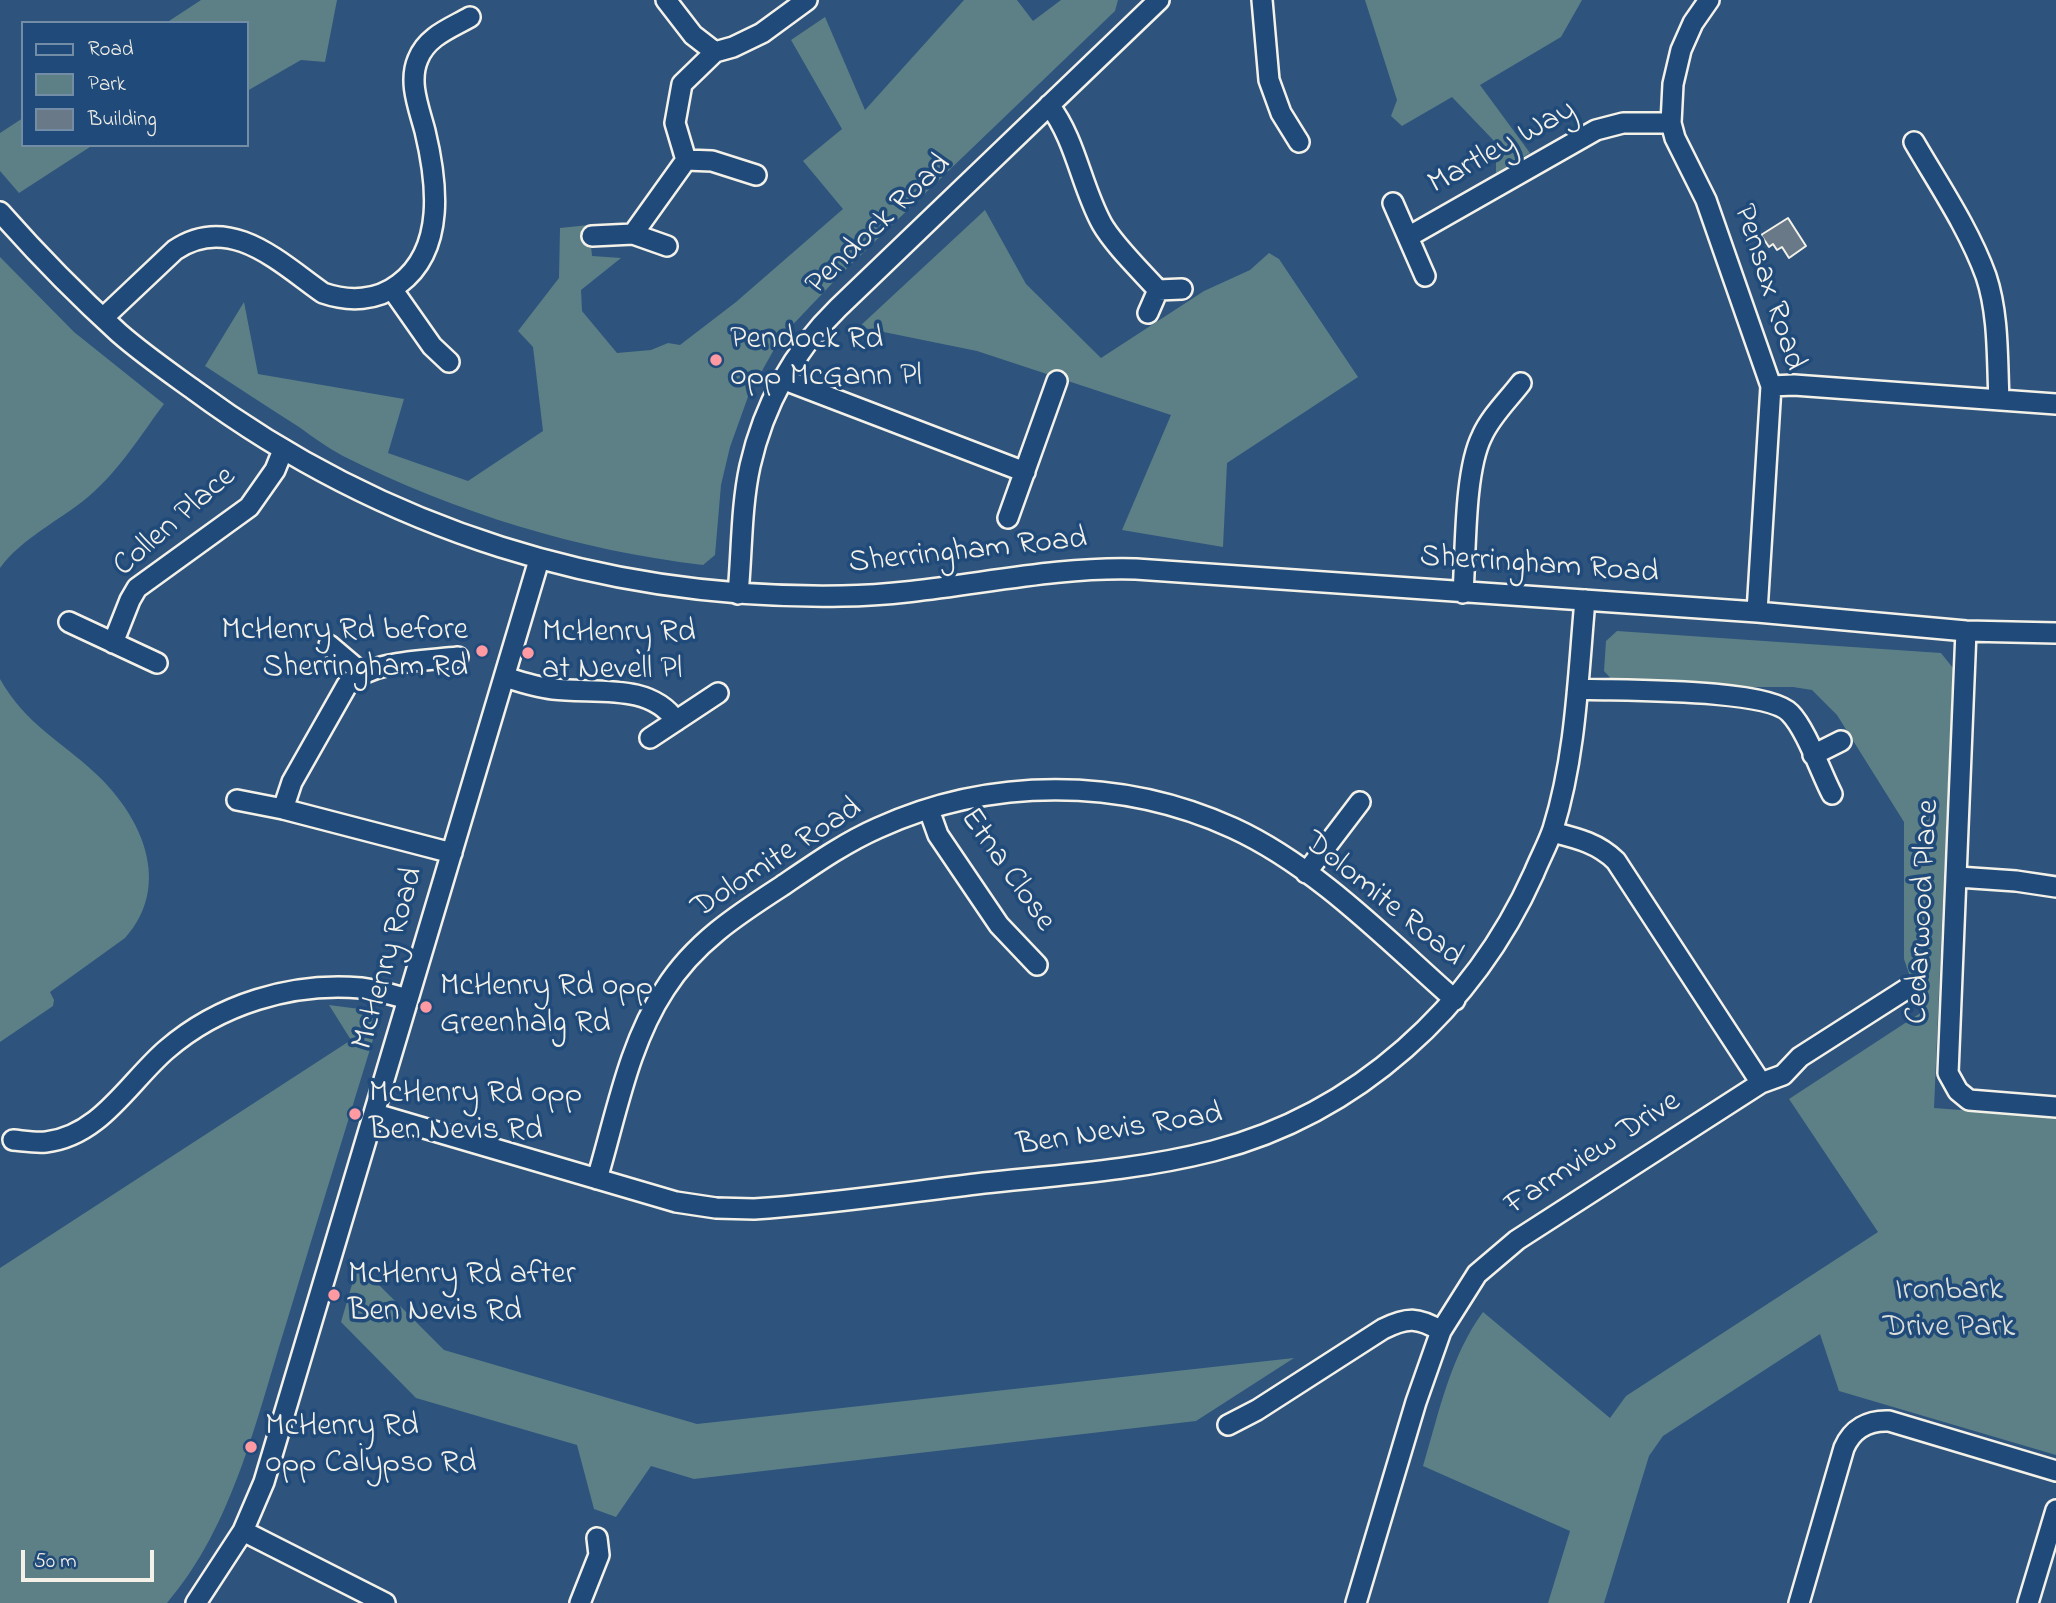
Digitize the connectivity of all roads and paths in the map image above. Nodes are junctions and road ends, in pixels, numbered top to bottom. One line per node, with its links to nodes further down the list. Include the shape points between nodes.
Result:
1 (666, 0): 7 (street, via 693,34)
2 (807, 0): 7 (street, via 762,33)
3 (1262, 0): 10 (street, via 1269,80 1281,113)
4 (1709, 0): 9 (street, Pensax Road, via 1681,50 1672,84)
5 (1153, 2): 8 (street, Pendock Road)
6 (470, 17): 21 (street, via 426,42 417,61 413,83 430,154 432,232 417,266)
7 (715, 52): 12 (street, via 682,84 675,122)
8 (1049, 106): 23 (street, via 1064,128 1104,227); 27 (street, Pendock Road, via 825,320)
9 (1671, 123): 18 (street, Martley Way, via 1623,123 1596,130); 30 (street, Pensax Road, via 1706,200)
10 (1299, 142)
11 (1914, 142): 31 (street, via 1972,243 1986,277 1994,314)
12 (686, 160): 13 (street, via 712,161); 16 (street)
13 (756, 175)
14 (1393, 203): 18 (street, Martley Way)
15 (0, 212): 25 (street, Sherringham Road)
16 (633, 234): 17 (street); 19 (street)
17 (592, 236)
18 (1408, 237): 20 (street, Martley Way)
19 (667, 246)
20 (1425, 276)
21 (392, 289): 25 (street, via 362,299 335,297 248,244 211,235 175,250); 26 (street, via 432,346)
22 (1182, 289): 23 (street)
23 (1158, 290): 24 (street)
24 (1148, 313)
25 (103, 318): 33 (street, Sherringham Road, via 187,385)
26 (449, 362)
27 (782, 379): 34 (street); 38 (street, Pendock Road, via 750,467)
28 (1057, 381): 34 (street)
29 (1521, 383): 37 (street, via 1490,422 1474,458)
30 (1771, 386): 31 (street); 40 (street, Pensax Road)
31 (1999, 400): 32 (street)
32 (2056, 404)
33 (283, 450): 36 (street, Sherringham Road, via 425,521); 44 (street, Collen Place, via 249,507 137,588)
34 (1025, 472): 35 (street)
35 (1008, 518)
36 (539, 560): 38 (street, Sherringham Road, via 626,580); 49 (street, McHenry Road)
37 (1463, 593): 38 (street, Sherringham Road, via 1096,568 905,593); 39 (street, Sherringham Road)
38 (738, 594)
39 (1585, 600): 40 (street, Sherringham Road); 50 (street, Ben Nevis Road)
40 (1757, 612): 42 (street, Sherringham Road)
41 (69, 622): 44 (street)
42 (1966, 631): 43 (street, Sherringham Road); 64 (street, Cedarwood Place)
43 (2056, 633)
44 (113, 643): 47 (street)
45 (329, 645): 48 (street)
46 (458, 657): 48 (street)
47 (157, 663)
48 (362, 673): 59 (street, via 347,685 292,782)
49 (505, 677): 52 (street, via 555,689 632,695 661,705); 62 (street, McHenry Road)
50 (1578, 689): 55 (street, via 1733,695 1770,701 1793,715); 61 (street, Ben Nevis Road, via 1566,777)
51 (718, 692): 52 (street)
52 (676, 721): 53 (street)
53 (650, 738)
54 (1841, 741): 55 (street)
55 (1813, 755): 56 (street)
56 (1832, 794)
57 (237, 800): 59 (street)
58 (1360, 802): 63 (street)
59 (283, 810): 62 (street)
60 (929, 810): 63 (street, Dolomite Road, via 974,797 1020,791 1131,796 1236,829); 66 (street, Etna Close, via 938,835 999,925); 74 (street, Dolomite Road, via 877,828 833,852 735,916 694,952 664,989 640,1037)
61 (1552, 832): 69 (street, Ben Nevis Road, via 1511,920); 70 (street, via 1587,841 1616,861)
62 (452, 853): 68 (street, McHenry Road)
63 (1306, 873): 69 (street, Dolomite Road)
64 (1958, 877): 65 (street); 71 (street, Cedarwood Place, via 1948,1066 1951,1081 1963,1096 1976,1102)
65 (2056, 887)
66 (1037, 965)
67 (1908, 988): 70 (street, Farmview Drive, via 1800,1057 1783,1075)
68 (408, 999): 72 (street, McHenry Road); 73 (street, via 361,988 313,988 238,1006 180,1038 85,1129 43,1143)
69 (1455, 1000): 74 (street, Ben Nevis Road, via 1419,1037 1342,1095 1261,1135 1186,1157 754,1209 696,1205)
70 (1761, 1083): 75 (street, Farmview Drive, via 1506,1248 1477,1274)
71 (2056, 1107)
72 (376, 1114): 74 (street, Ben Nevis Road); 79 (street, McHenry Road, via 264,1482)
73 (13, 1140)
74 (597, 1179)
75 (1441, 1331): 76 (street, via 1422,1321 1392,1324); 84 (street, Farmview Drive)
76 (1228, 1424)
77 (2056, 1471): 85 (street, via 1889,1422 1861,1427 1843,1448)
78 (2056, 1510): 86 (street)
79 (243, 1531): 81 (street, McHenry Road); 82 (street)
80 (597, 1538): 83 (street, via 599,1555)
81 (196, 1603)
82 (385, 1603)
83 (580, 1603)
84 (1356, 1603)
85 (1800, 1603)
86 (2028, 1603)

